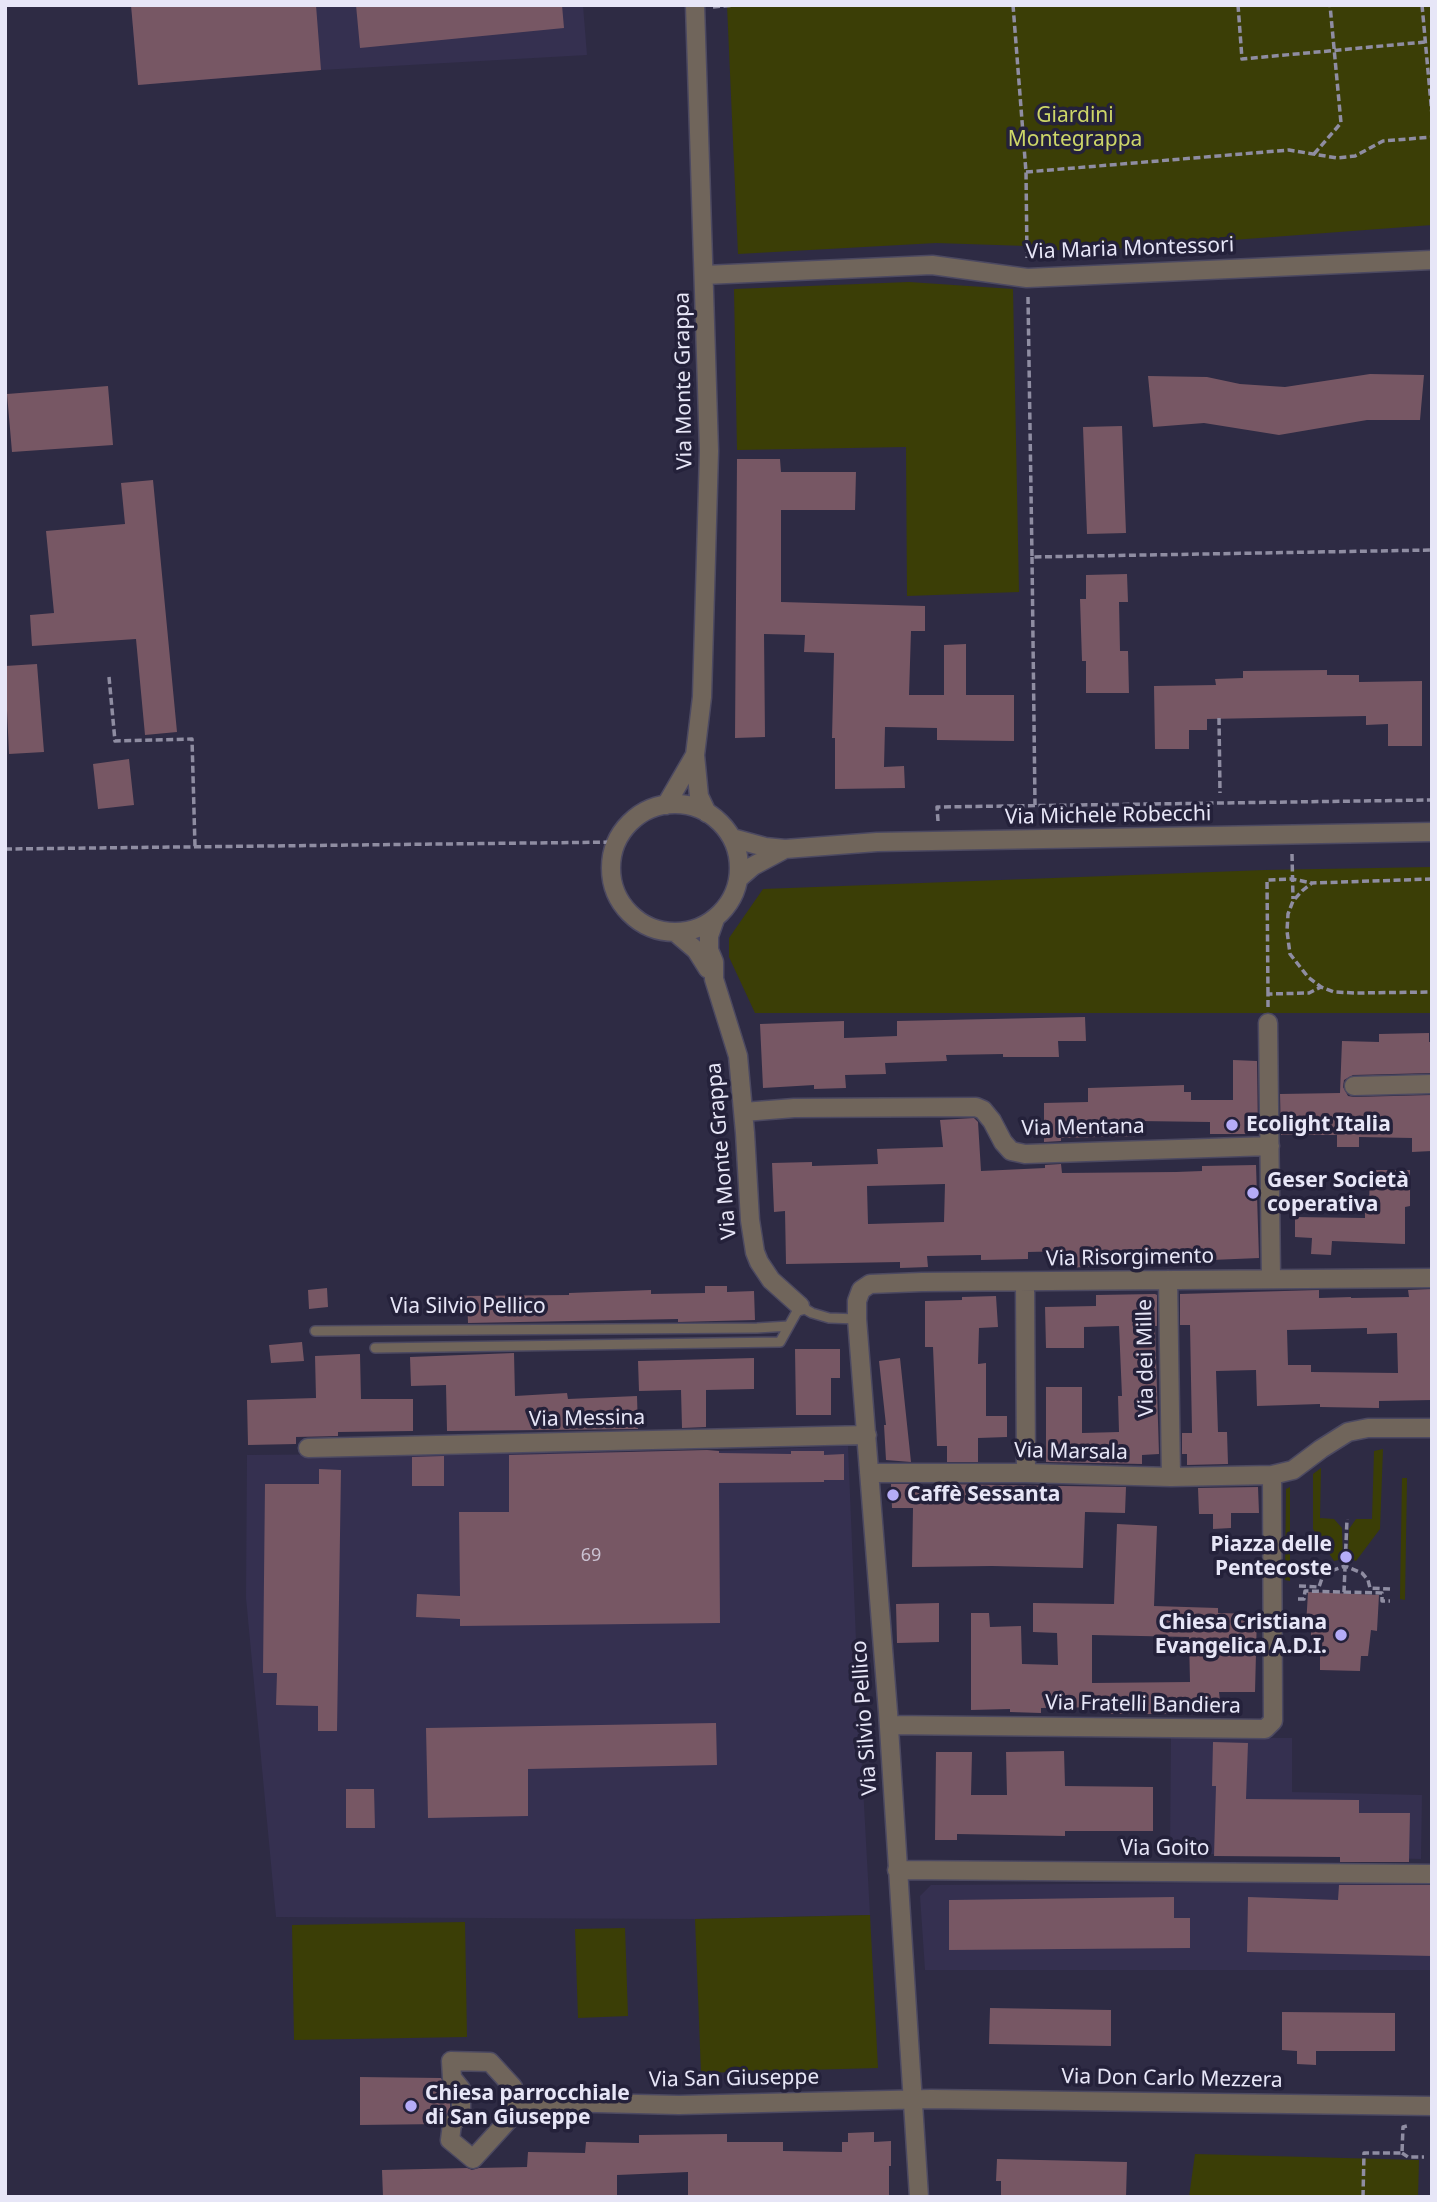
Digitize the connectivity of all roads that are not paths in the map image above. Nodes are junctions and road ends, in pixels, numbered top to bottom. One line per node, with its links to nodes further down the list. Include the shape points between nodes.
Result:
1 (695, 5): 3 (street, Via Monte Grappa)
2 (1432, 260): 3 (street, Via Maria Montessori, via 1027,278 932,265)
3 (704, 275): 4 (street, Via Monte Grappa, via 709,451 702,697)
4 (695, 755): 5 (street, Via Monte Grappa); 6 (street, Via Monte Grappa, via 699,796)
5 (666, 805): 6 (street, via 687,805); 12 (street, via 629,824 611,863 613,884 622,904 636,919)
6 (707, 813): 8 (street)
7 (1432, 832): 9 (street, Via Michele Robecchi, via 877,842)
8 (732, 838): 9 (street, Via Michele Robecchi); 10 (street)
9 (785, 849): 10 (street, Via Michele Robecchi)
10 (738, 880): 11 (street, via 726,908)
11 (715, 919): 12 (street); 13 (street, Via Monte Grappa, via 709,943)
12 (676, 933): 13 (street, Via Monte Grappa, via 696,950)
13 (714, 979): 17 (street, Via Monte Grappa, via 738,1056)
14 (1268, 1023): 18 (street)
15 (1432, 1084): 16 (street)
16 (1354, 1086)
17 (744, 1112): 18 (street, Via Mentana, via 976,1107 992,1121 1011,1151 1025,1154); 23 (street, Via Monte Grappa, via 755,1252 771,1280)
18 (1270, 1146): 19 (street)
19 (1271, 1278): 20 (street, Via Risorgimento); 21 (street, Via Risorgimento)
20 (1432, 1278)
21 (1168, 1280): 22 (street, Via Risorgimento); 34 (street, Via dei Mille)
22 (1025, 1282): 24 (street, Via Risorgimento, via 870,1284 861,1290); 31 (street)
23 (800, 1306): 24 (lane, via 829,1318); 25 (lane, Via Silvio Pellico)
24 (857, 1319): 29 (street, Via Silvio Pellico)
25 (789, 1326): 26 (lane, Via Silvio Pellico); 27 (lane, Via Silvio Pellico, via 780,1342)
26 (315, 1331)
27 (375, 1348)
28 (1432, 1428): 33 (street, via 1348,1432 1293,1470)
29 (867, 1435): 30 (street, Via Messina); 32 (street, Via Silvio Pellico)
30 (307, 1448)
31 (1026, 1473): 32 (street, Via Marsala); 34 (street, Via Marsala)
32 (869, 1474): 35 (street, Via Silvio Pellico)
33 (1272, 1475): 34 (street, Via Marsala); 35 (street, Via Fratelli Bandiera, via 1273,1721 1265,1729)
34 (1171, 1477)
35 (889, 1725): 36 (street, Via Silvio Pellico)
36 (897, 1870): 37 (street, Via Goito); 38 (street, Via Silvio Pellico)
37 (1432, 1874)
38 (912, 2099): 39 (street, Via San Giuseppe, via 679,2105); 40 (street, Via Don Carlo Mezzera); 41 (street, Via Silvio Pellico)
39 (514, 2101): 39 (street, via 513,2087 490,2062 451,2062 452,2078 461,2089 461,2114 452,2124 450,2140 473,2159 514,2114)
40 (1432, 2106)
41 (919, 2197)

